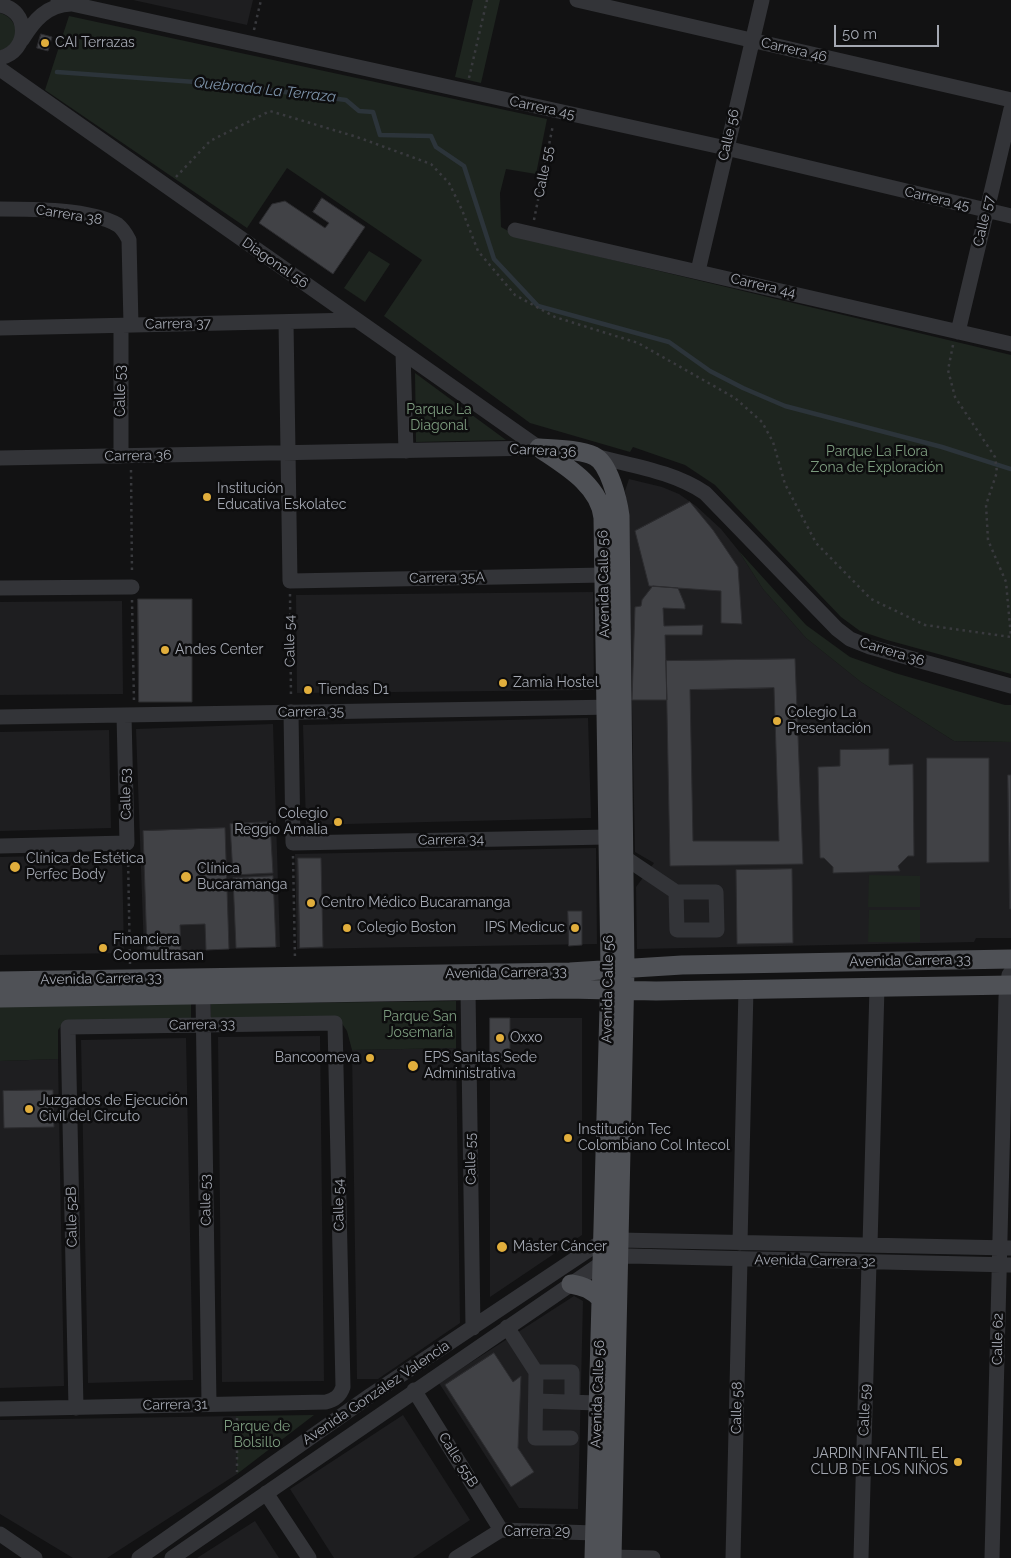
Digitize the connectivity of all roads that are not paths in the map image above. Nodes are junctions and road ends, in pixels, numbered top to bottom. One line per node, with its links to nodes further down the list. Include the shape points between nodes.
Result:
1 (7, 0): 5 (street)
2 (577, 0): 6 (street, Carrera 46)
3 (762, 0): 6 (street, Calle 56)
4 (65, 2): 7 (street, Carrera 45, via 46,10); 11 (street, Carrera 45)
5 (0, 4): 7 (street, Diagonal 56, via 12,10 22,24 23,33)
6 (752, 40): 9 (street, Carrera 46); 11 (street, Calle 56)
7 (11, 51): 8 (street, Diagonal 56)
8 (6, 74): 18 (street, Diagonal 56)
9 (1011, 100)
10 (1011, 109): 13 (street, Calle 57)
11 (726, 148): 13 (street, Carrera 45); 17 (street, Calle 56)
12 (0, 209): 16 (street, Carrera 38, via 30,209 103,219 117,224)
13 (987, 210): 14 (street, Carrera 45); 22 (street, Calle 57)
14 (1011, 216)
15 (515, 230): 17 (street, Carrera 44)
16 (129, 240): 20 (street, Calle 53)
17 (698, 271): 22 (street, Carrera 44)
18 (356, 320): 19 (street, Carrera 37); 24 (street, Diagonal 56)
19 (286, 322): 20 (street, Carrera 37); 27 (street)
20 (126, 325): 21 (street, Carrera 37); 28 (street, Calle 53)
21 (0, 328)
22 (958, 332): 23 (street, Carrera 44)
23 (1011, 344)
24 (403, 353): 25 (street, Diagonal 56); 26 (street)
25 (539, 448): 26 (street, Carrera 36); 29 (main road, Carrera 36); 31 (main road, Avenida Calle 56, via 578,476 600,502)
26 (406, 451): 27 (street, Carrera 36)
27 (288, 453): 28 (street, Carrera 36); 31 (street, Carrera 35A, via 290,581)
28 (121, 456): 30 (street, Carrera 36)
29 (594, 456): 34 (street, Carrera 36, via 676,477 705,492 850,639); 35 (main road, Avenida Calle 56, via 611,480 619,509)
30 (0, 458)
31 (604, 575): 35 (main road, Avenida Calle 56)
32 (132, 587): 33 (street)
33 (0, 588)
34 (1011, 686)
35 (614, 707): 36 (street, Carrera 35); 39 (main road, Avenida Calle 56); 41 (main road, Avenida Calle 56)
36 (291, 712): 37 (street, Carrera 35); 39 (street, Carrera 34, via 293,843)
37 (124, 715): 38 (street, Carrera 35); 40 (street, Calle 53, via 127,843)
38 (0, 717)
39 (608, 838): 44 (main road, Avenida Calle 56)
40 (0, 846)
41 (624, 857): 42 (street); 44 (main road, Avenida Calle 56)
42 (676, 892)
43 (1011, 959): 44 (main road, Avenida Carrera 33)
44 (617, 969): 45 (main road, Avenida Carrera 33); 50 (main road, Avenida Calle 56)
45 (0, 981)
46 (1010, 981): 47 (main road, Avenida Carrera 33); 58 (street, Calle 62)
47 (877, 987): 48 (main road, Avenida Carrera 33); 57 (street)
48 (746, 990): 50 (main road, Avenida Carrera 33); 56 (street)
49 (468, 991): 50 (main road, Avenida Carrera 33); 51 (main road, Avenida Carrera 33); 66 (street, Calle 55)
50 (617, 991): 59 (main road, Avenida Calle 56)
51 (203, 995): 52 (main road, Avenida Carrera 33); 54 (street, Calle 53)
52 (0, 998)
53 (335, 1023): 54 (street, Carrera 33); 68 (street, Calle 54)
54 (204, 1025): 55 (street, Carrera 33); 75 (street, Calle 53)
55 (68, 1027): 76 (street, Calle 52B)
56 (740, 1243): 57 (street, Avenida Carrera 32); 59 (street, Avenida Carrera 32)
57 (870, 1245): 58 (street, Avenida Carrera 32)
58 (1006, 1248): 62 (street, Calle 62)
59 (611, 1251): 60 (street, Avenida Carrera 32); 63 (street, Avenida González Valencia); 64 (main road, Avenida Calle 56); 66 (street, Avenida González Valencia, via 590,1249); 90 (main road, Avenida Calle 56)
60 (740, 1259): 61 (street, Avenida Carrera 32); 92 (street, Calle 58)
61 (869, 1262): 62 (street, Avenida Carrera 32); 93 (street, Calle 59)
62 (1005, 1265): 94 (street, Calle 62)
63 (571, 1284): 64 (main road, via 586,1287); 65 (street, Avenida González Valencia)
64 (601, 1299): 74 (main road, Avenida Calle 56)
65 (508, 1327): 67 (street); 69 (street, Avenida González Valencia)
66 (473, 1328): 70 (street, Avenida González Valencia)
67 (536, 1372): 71 (street); 73 (street, via 572,1372)
68 (342, 1387): 70 (street, via 353,1395); 72 (street, Carrera 31, via 335,1399)
69 (414, 1390): 80 (street, Avenida González Valencia); 81 (street, Calle 55B)
70 (371, 1395): 78 (street, Avenida González Valencia)
71 (536, 1401): 73 (street); 79 (street, via 535,1438)
72 (317, 1402): 75 (street, Carrera 31); 78 (street, via 325,1416)
73 (572, 1402): 74 (street)
74 (598, 1403): 82 (main road, Avenida Calle 56)
75 (209, 1404): 76 (street, Carrera 31)
76 (76, 1408): 77 (street, Carrera 31)
77 (0, 1409)
78 (320, 1431): 85 (street, Avenida González Valencia)
79 (571, 1438)
80 (266, 1493): 86 (street, Avenida González Valencia); 87 (street)
81 (501, 1530): 82 (street, Carrera 29); 88 (street, Carrera 29)
82 (595, 1533): 89 (main road, Avenida Calle 56)
83 (0, 1534): 84 (street)
84 (35, 1558)
85 (139, 1558)
86 (172, 1558)
87 (309, 1558)
88 (456, 1558)
89 (594, 1558)
90 (612, 1558): 91 (street)
91 (653, 1558)
92 (733, 1558)
93 (861, 1558)
94 (992, 1558)

